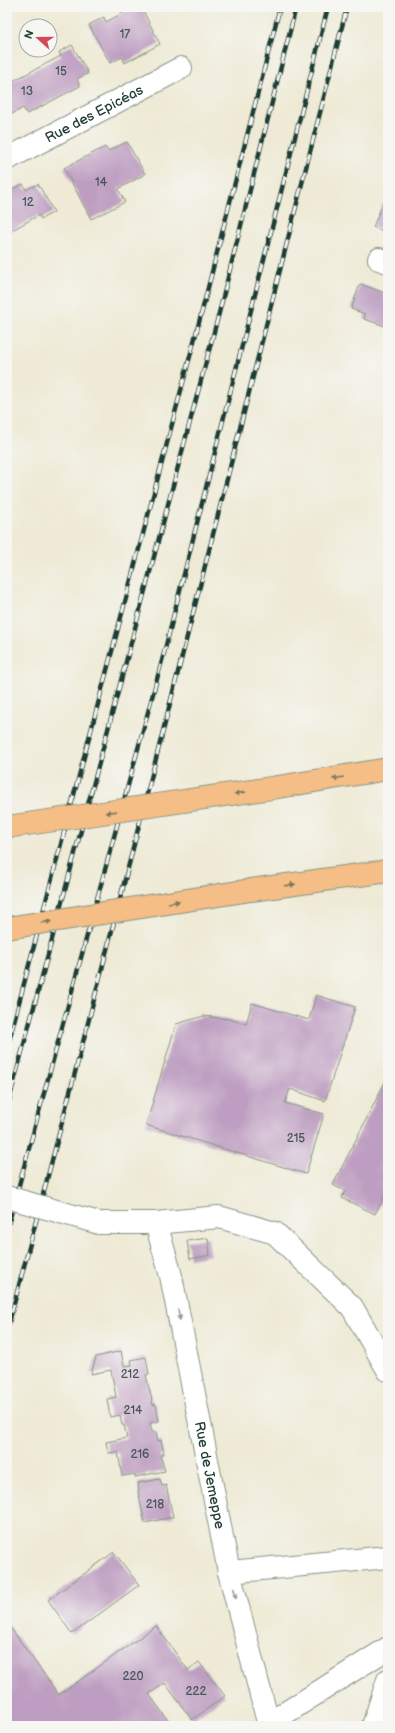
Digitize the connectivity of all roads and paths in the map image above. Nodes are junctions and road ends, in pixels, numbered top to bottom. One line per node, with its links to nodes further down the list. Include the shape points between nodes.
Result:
1 (181, 68): 2 (street, Rue des Epicéas)
2 (7, 159)
3 (388, 769): 4 (highway, one-way to 4, bridge)
4 (7, 827)
5 (388, 871): 6 (highway, one-way to 5, bridge)
6 (7, 928)
7 (7, 1197): 8 (street, bridge, via 99,1223)
8 (156, 1223): 9 (street, via 220,1217 275,1233 352,1307); 11 (street, Rue de Jemeppe, one-way to 11, via 171,1276)
9 (388, 1370)
10 (388, 1557): 11 (street)
11 (229, 1572): 14 (street, Rue de Jemeppe, one-way to 14)
12 (388, 1648): 14 (street)
13 (388, 1680): 15 (street)
14 (268, 1725)
15 (373, 1726)

